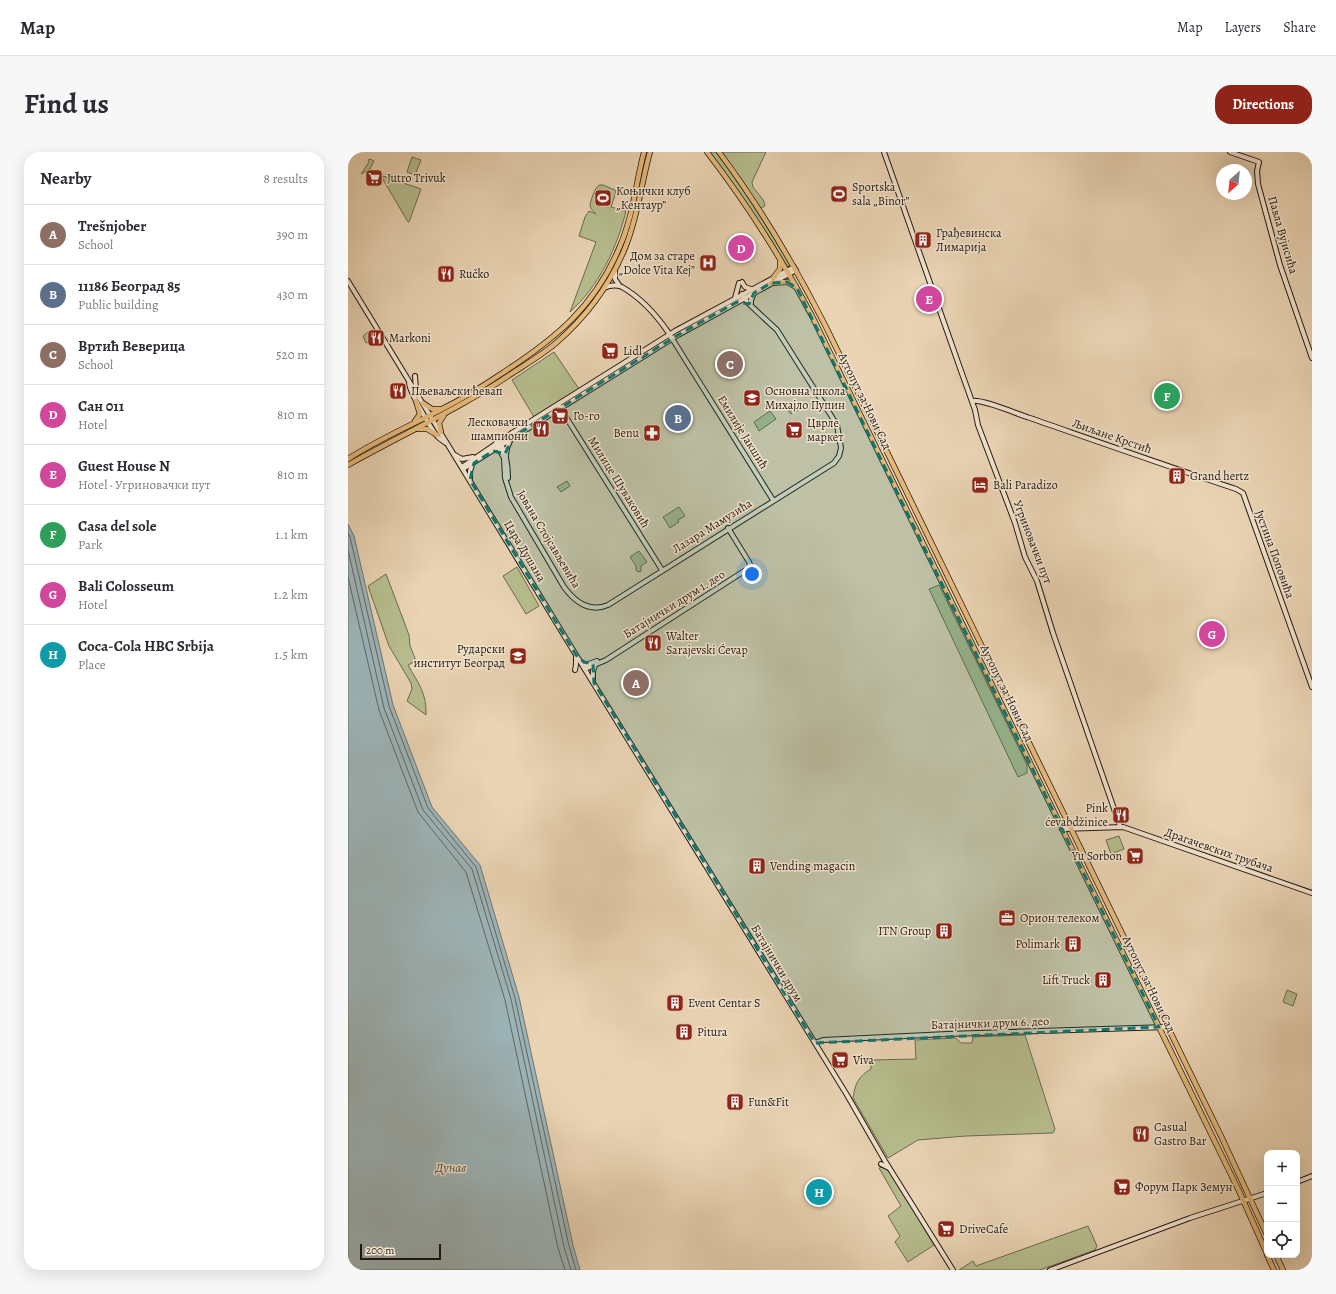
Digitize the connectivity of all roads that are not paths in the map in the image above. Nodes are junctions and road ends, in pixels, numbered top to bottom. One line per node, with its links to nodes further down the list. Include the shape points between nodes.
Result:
1 (644, 152): 23 (main road, via 626,230 604,278 590,299 566,326 540,348)
2 (650, 152): 9 (main road, via 636,217)
3 (707, 152): 7 (main road, Аутопут за Нови Сад, via 742,199)
4 (719, 152): 8 (main road, Аутопут за Нови Сад, via 764,216)
5 (884, 152): 29 (street, Угриновачки пут)
6 (1230, 152): 22 (street, Павла Вујисића, via 1260,162 1257,178 1274,244)
7 (778, 255): 10 (main road, Аутопут за Нови Сад); 11 (main road, via 780,269)
8 (795, 268): 10 (street); 61 (main road, Аутопут за Нови Сад, via 839,352)
9 (615, 271): 14 (street); 15 (main road)
10 (788, 272): 11 (street); 13 (street); 16 (main road, Аутопут за Нови Сад)
11 (773, 278): 17 (street)
12 (348, 281): 26 (street, Цара Душана)
13 (771, 283): 16 (main road, via 786,282); 17 (street)
14 (618, 286): 15 (street); 21 (street, Емилије Јакшић, via 633,294 648,307)
15 (604, 288): 25 (main road, via 564,336)
16 (797, 288): 60 (main road, Аутопут за Нови Сад)
17 (753, 291): 18 (street); 19 (street, via 740,283); 20 (street)
18 (744, 296): 19 (street); 20 (street)
19 (736, 301): 20 (street); 21 (street)
20 (751, 304): 50 (street, Лазара Мамузића, via 786,342 837,424 841,444 840,454 834,463)
21 (671, 337): 31 (street); 50 (street, Емилије Јакшић)
22 (1312, 358)
23 (502, 373): 25 (main road); 32 (main road)
24 (416, 376): 27 (street)
25 (506, 378): 32 (main road, via 470,401)
26 (409, 383): 27 (street, Цара Душана); 28 (street, Цара Душана)
27 (416, 391): 30 (street, Цара Душана)
28 (416, 401): 33 (street, Цара Душана); 35 (main road, via 420,416)
29 (972, 401): 49 (street, Љиљане Крстић, via 976,400 1048,424 1236,489); 59 (street, Угриновачки пут, via 1025,557 1039,586)
30 (423, 403): 32 (main road, via 432,409); 33 (street, Цара Душана)
31 (559, 407): 38 (street); 39 (street); 52 (street, Милице Шуваковић)
32 (445, 411): 33 (main road); 34 (main road); 37 (main road, via 440,422)
33 (428, 416): 34 (street, Цара Душана); 35 (main road)
34 (431, 421): 36 (main road); 37 (street, Цара Душана)
35 (409, 425): 44 (main road)
36 (412, 431): 37 (main road, via 425,428); 46 (main road)
37 (439, 434): 41 (street, Цара Душана)
38 (512, 438): 39 (street); 43 (street)
39 (499, 444): 40 (street); 42 (street); 43 (street, Јована Стојсављевића)
40 (493, 451): 43 (street); 45 (street)
41 (455, 455): 42 (street, via 464,459); 47 (street, Цара Душана)
42 (479, 455): 47 (street)
43 (505, 457): 52 (street, Јована Стојсављевића, via 508,470 507,484 511,497 568,591 580,604 591,607 606,606)
44 (348, 459)
45 (474, 463): 47 (street); 48 (street, via 470,469)
46 (348, 465)
47 (462, 468): 48 (street, Цара Душана)
48 (470, 480): 53 (street, Цара Душана)
49 (1244, 495): 58 (street, Јустина Поповића)
50 (773, 500): 51 (street, Лазара Мамузића)
51 (728, 528): 52 (street, Лазара Мамузића); 54 (street, Батајнички друм 1. део, via 749,562 749,568 610,656)
52 (662, 570)
53 (576, 655): 54 (street, via 584,662); 55 (street, Цара Душана); 56 (street)
54 (593, 664): 55 (street, Батајнички друм 1. део); 57 (street)
55 (584, 667): 57 (street, Батајнички друм)
56 (574, 670)
57 (594, 683): 65 (street, Батајнички друм)
58 (1312, 687)
59 (1120, 826): 61 (street); 62 (street, Драгачевских трубача)
60 (1062, 829): 61 (street); 63 (main road, Аутопут за Нови Сад)
61 (1071, 829): 64 (main road, Аутопут за Нови Сад)
62 (1312, 893)
63 (1159, 1027): 64 (street, Батајнички друм 6. део); 65 (street, Батајнички друм 6. део, via 822,1040); 72 (main road, Аутопут за Нови Сад)
64 (1167, 1027): 71 (main road, Аутопут за Нови Сад)
65 (815, 1043): 67 (street, Батајнички друм)
66 (881, 1164): 67 (street)
67 (891, 1170): 77 (street, Батајнички друм)
68 (1312, 1176): 69 (street)
69 (1300, 1181)
70 (1264, 1194): 71 (street)
71 (1250, 1199): 72 (street); 73 (main road, Аутопут за Нови Сад)
72 (1243, 1201): 74 (main road, Аутопут за Нови Сад); 78 (street)
73 (1264, 1229)
74 (1264, 1248)
75 (1268, 1258): 79 (main road, Аутопут за Нови Сад)
76 (1277, 1258): 80 (main road)
77 (953, 1270)
78 (1050, 1270)
79 (1274, 1270)
80 (1283, 1270)

